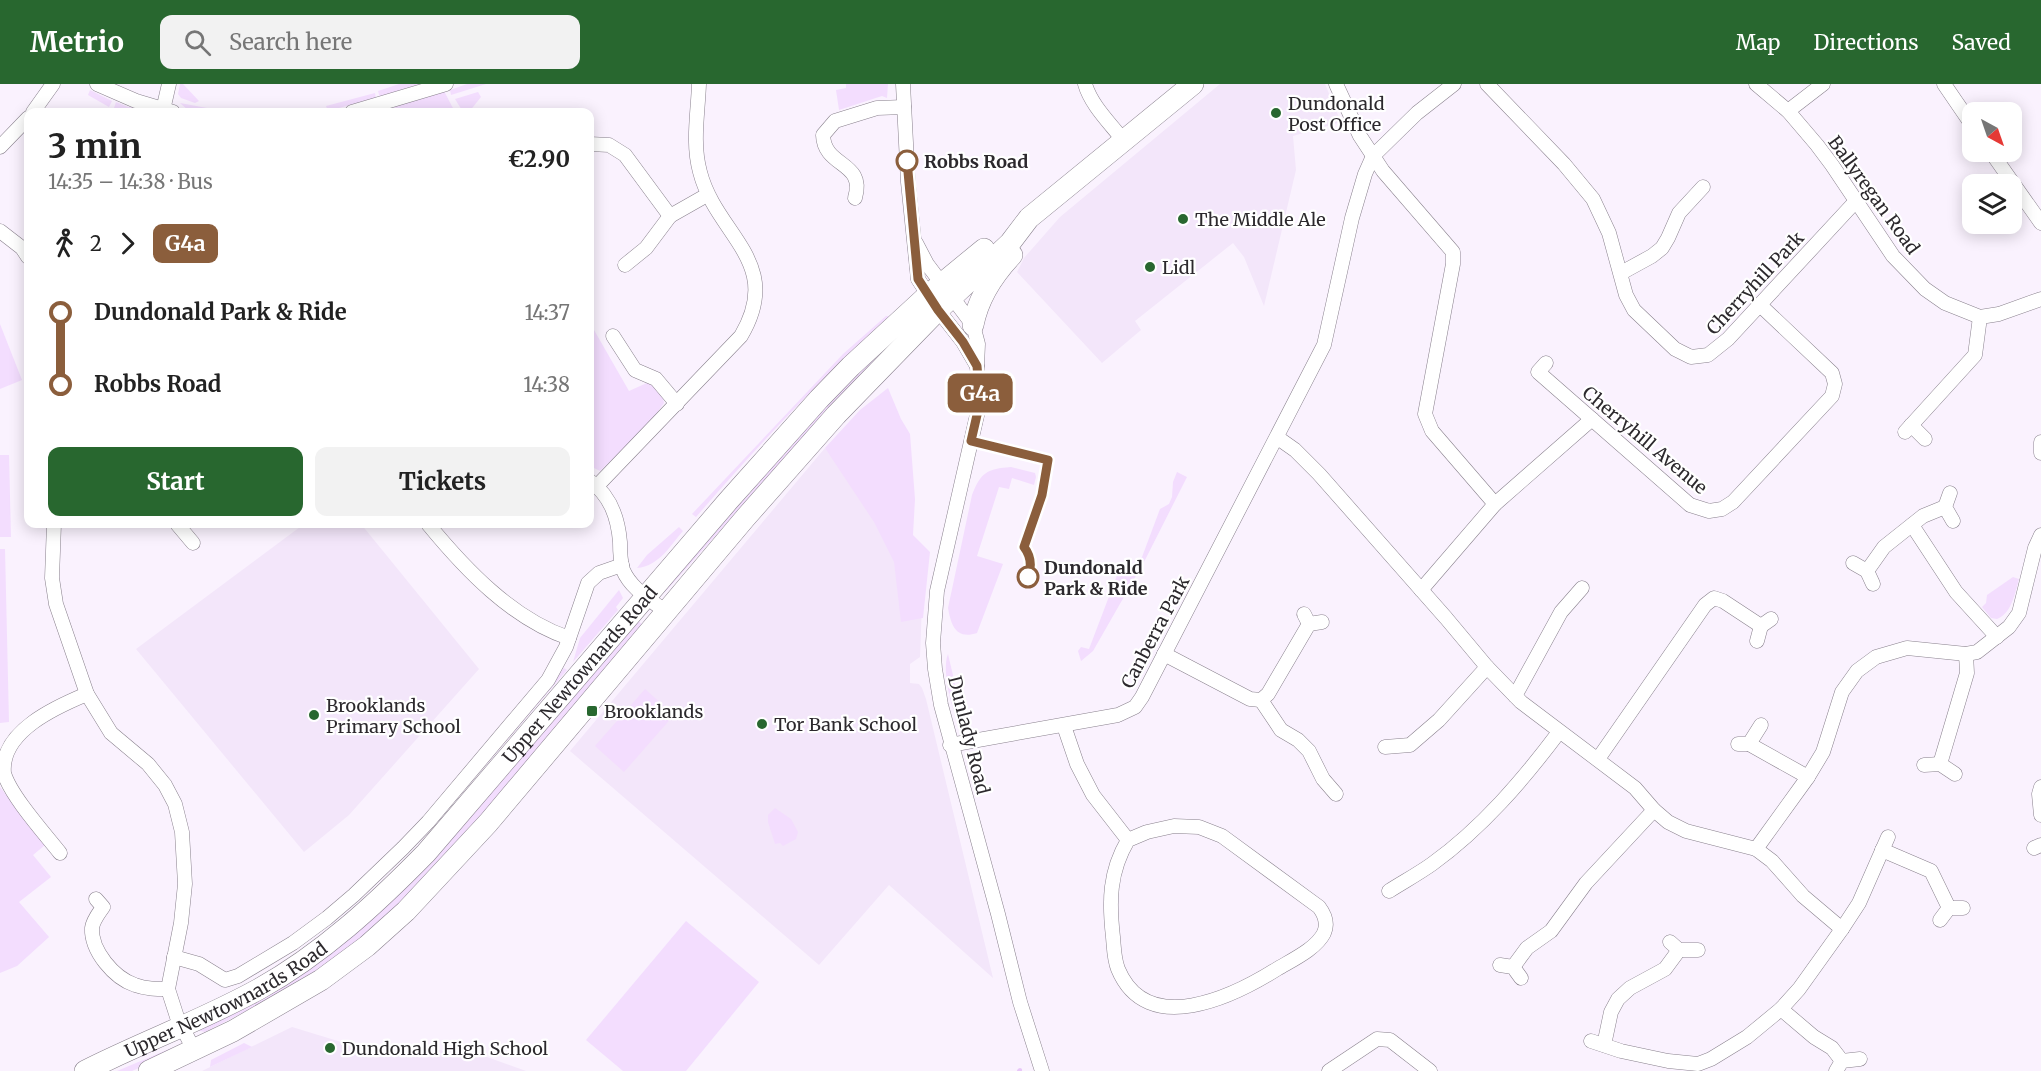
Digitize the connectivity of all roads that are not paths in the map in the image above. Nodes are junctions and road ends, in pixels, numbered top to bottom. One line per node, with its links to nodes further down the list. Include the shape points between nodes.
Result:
1 (53, 84): 16 (street)
2 (97, 84): 17 (street)
3 (169, 84): 18 (street)
4 (446, 84): 19 (street)
5 (701, 84): 30 (street, via 696,145)
6 (903, 84): 15 (street)
7 (1086, 84): 23 (street, via 1099,109)
8 (1193, 84): 23 (highway, Upper Newtownards Road)
9 (1336, 84): 26 (street)
10 (1454, 84): 26 (street)
11 (1487, 84): 38 (street, Cherryhill Park, via 1593,199 1609,233)
12 (1756, 84): 21 (street, Ballyregan Road)
13 (1822, 84): 21 (street)
14 (1944, 84): 20 (street)
15 (904, 107): 31 (street, via 877,108 835,121 822,135 823,147 830,156 848,167 854,176 858,188); 39 (street, via 918,279)
16 (36, 108)
17 (159, 108)
18 (168, 108)
19 (375, 108)
20 (1962, 110)
21 (1788, 111): 32 (street, Ballyregan Road, via 1833,165)
22 (24, 122): 25 (street)
23 (1124, 140): 27 (highway, Upper Newtownards Road)
24 (594, 144): 33 (street, via 609,145 625,155)
25 (0, 147)
26 (1373, 156): 49 (street, Canberra Park, via 1352,218 1324,345); 56 (street, via 1453,252 1425,414 1432,431)
27 (1103, 158): 39 (highway, Upper Newtownards Road, via 1029,218 1010,243); 43 (highway, via 1094,183 1030,236 1000,268)
28 (1998, 162): 34 (street)
29 (1702, 187): 38 (street, via 1679,213 1662,248)
30 (707, 195): 33 (street); 47 (street, via 749,258 755,297 750,322 741,336)
31 (855, 198)
32 (1855, 201): 41 (street, Cherryhill Park); 42 (street, Ballyregan Road, via 1893,256 1925,289 1945,303)
33 (670, 216): 37 (street, via 646,248)
34 (2041, 223)
35 (0, 231): 36 (street)
36 (24, 251)
37 (625, 265)
38 (1620, 273): 41 (street, Cherryhill Park, via 1634,310 1675,350 1691,357 1717,350)
39 (939, 296): 43 (street, Dunlady Road); 46 (street, Dunlady Road); 69 (highway, Upper Newtownards Road, via 851,366); 70 (highway, Upper Newtownards Road)
40 (2041, 299): 42 (street)
41 (1761, 305): 48 (street, Cherryhill Avenue, via 1832,374 1835,384 1832,396 1728,506 1709,511 1690,505)
42 (1980, 316): 50 (street, via 1975,355 1908,428)
43 (973, 325): 46 (street, Dunlady Road, via 978,344)
44 (614, 336): 47 (street, via 635,370 656,379)
45 (1546, 363): 48 (street, Cherryhill Avenue, via 1538,372)
46 (977, 366): 84 (street, Dunlady Road, via 980,402 933,621 935,669)
47 (677, 404): 53 (street)
48 (1592, 419): 56 (street)
49 (1278, 438): 68 (street, via 1318,474); 75 (street, Canberra Park)
50 (1925, 440)
51 (2041, 442): 52 (street)
52 (2041, 453)
53 (594, 482)
54 (594, 484): 66 (street, via 618,519)
55 (1950, 493): 57 (street)
56 (1495, 504): 68 (street)
57 (1945, 507): 58 (street); 59 (street)
58 (1953, 521)
59 (1912, 525): 65 (street, via 1884,547 1870,578); 72 (street, via 1956,592)
60 (54, 528): 78 (street, via 52,578 56,604)
61 (180, 528): 64 (street)
62 (431, 528): 73 (street, via 460,562 498,596 537,624)
63 (2041, 535): 72 (street, via 2019,614)
64 (193, 543)
65 (1853, 563)
66 (622, 565): 69 (street); 73 (street, via 599,573 588,583)
67 (1582, 588): 79 (street, via 1562,612)
68 (1421, 590): 77 (street)
69 (646, 597): 70 (street); 107 (highway, Upper Newtownards Road, via 426,853 388,891 303,962 260,989)
70 (666, 612): 108 (highway, Upper Newtownards Road, via 488,823 393,924 321,980)
71 (1312, 620): 80 (street)
72 (1997, 637): 76 (street, via 1977,652)
73 (569, 638): 103 (street, via 548,680 428,822 327,918 293,943 225,980 199,964)
74 (1757, 641): 86 (street, via 1766,622 1714,597 1705,604)
75 (1164, 654): 80 (street, via 1250,699); 82 (street, Canberra Park, via 1142,697 1128,712)
76 (1966, 654): 87 (street, via 1967,673); 90 (street, via 1906,648 1876,657 1857,671 1842,692 1823,752)
77 (1487, 667): 79 (street); 85 (street, via 1439,720 1410,745)
78 (87, 694): 97 (street, via 49,709 21,727 4,756 3,772 12,790); 103 (street, via 111,733 148,764 174,804 182,832 185,884)
79 (1515, 696): 83 (street)
80 (1262, 700): 92 (street, via 1281,730 1309,751 1323,779)
81 (1761, 725): 90 (street, via 1743,744)
82 (1064, 726): 84 (street, Canberra Park); 95 (street, via 1093,795)
83 (1559, 732): 86 (street); 98 (street, via 1488,815 1432,864)
84 (951, 745): 114 (street, Dunlady Road)
85 (1385, 747)
86 (1598, 759): 93 (street, via 1635,788)
87 (1940, 764): 88 (street); 89 (street)
88 (1924, 765)
89 (1955, 774)
90 (1808, 777): 96 (street)
91 (2041, 787): 94 (street)
92 (1336, 794)
93 (1654, 810): 96 (street, via 1686,831); 104 (street, via 1586,883 1551,932 1527,948)
94 (2041, 815)
95 (1128, 840): 95 (street, via 1118,856 1111,882 1115,958 1128,985 1152,1003 1183,1007 1241,990 1294,959 1324,933 1325,917 1319,907 1222,836 1199,827 1174,826)
96 (1756, 849): 101 (street)
97 (60, 853)
98 (1389, 891)
99 (96, 898): 105 (street, via 103,907 92,927 93,935 108,969 133,985)
100 (1940, 920): 101 (street, via 1956,908 1931,871 1885,844 1859,903)
101 (1842, 929): 106 (street)
102 (1698, 950): 111 (street, via 1675,946 1665,969 1618,999 1598,1043)
103 (174, 957): 105 (street)
104 (1511, 970)
105 (168, 989): 107 (street)
106 (1781, 1009): 110 (street, via 1832,1048); 111 (street)
107 (183, 1027): 108 (street); 112 (highway, Upper Newtownards Road)
108 (194, 1050): 113 (highway, Upper Newtownards Road)
109 (1860, 1059): 110 (street)
110 (1839, 1066)
111 (1699, 1068)
112 (85, 1071)
113 (149, 1071)
114 (1042, 1071)
115 (1329, 1071): 116 (street, via 1383,1038)
116 (1430, 1071)

